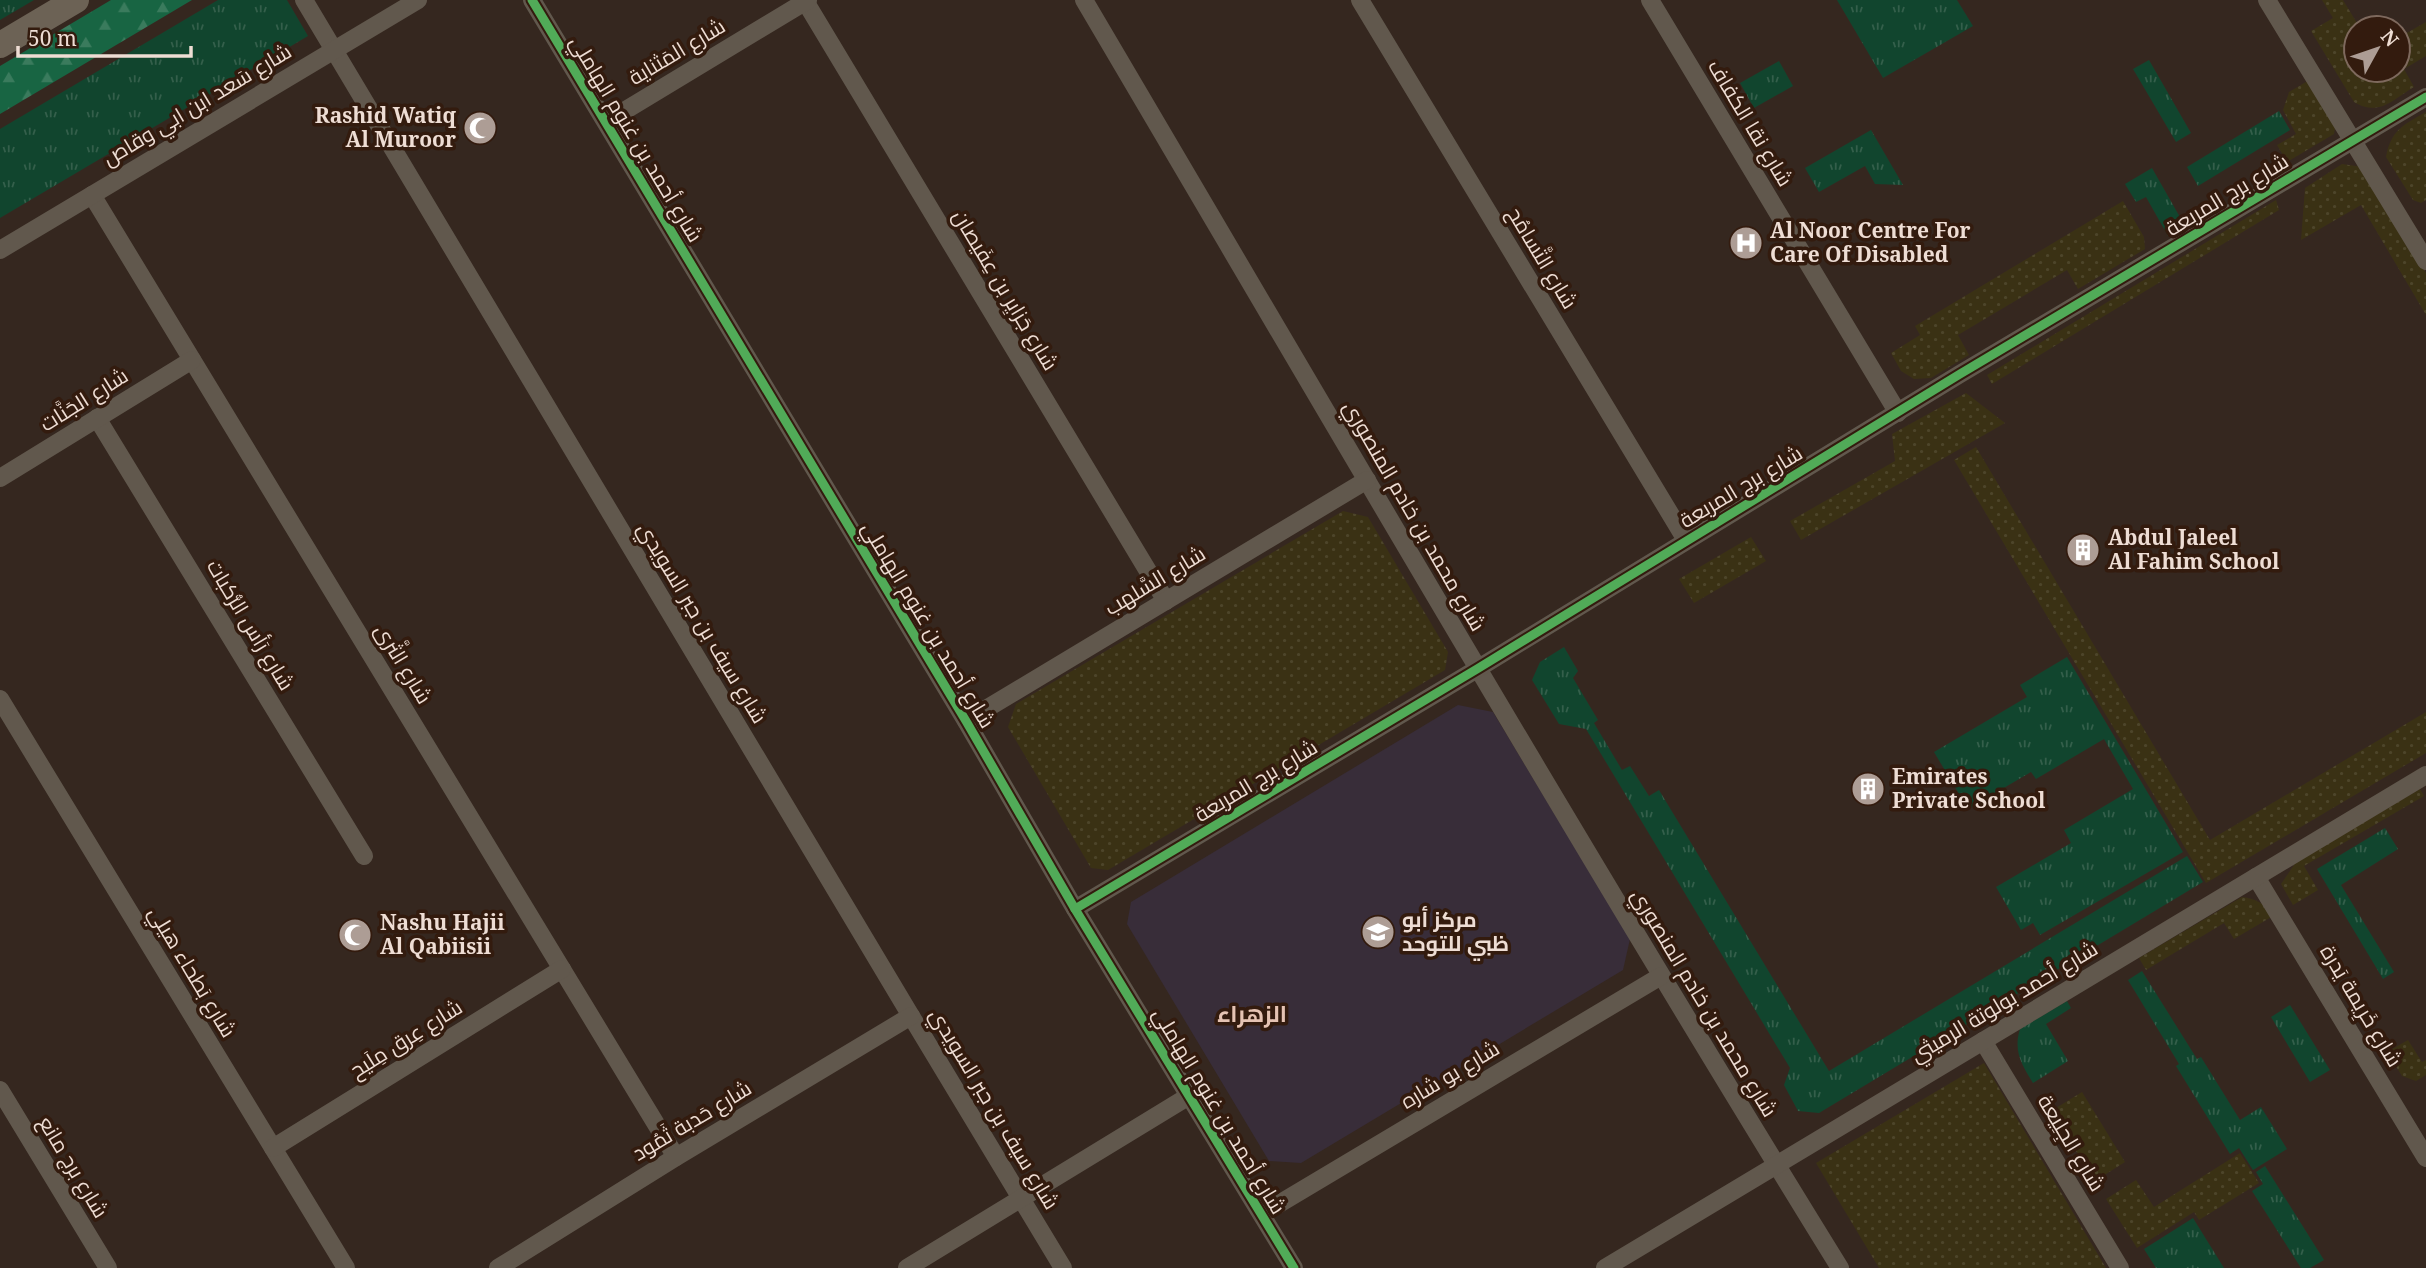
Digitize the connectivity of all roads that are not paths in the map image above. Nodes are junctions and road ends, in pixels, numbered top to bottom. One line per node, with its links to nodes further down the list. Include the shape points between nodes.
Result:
1 (76, 0): 10 (main road)
2 (304, 0): 11 (street, شارع سيف بن جبر السويدي)
3 (418, 0): 11 (street, شارع سَعد ابن ابي وقاص)
4 (532, 0): 13 (street, شارع أحمد بن غنوم الهاملي)
5 (1084, 0): 22 (street, شارع محمد بن خادم المنصوري)
6 (1360, 0): 23 (street, شارع التَّسامُح)
7 (1650, 0): 19 (street, شارع نقا الكفاف)
8 (2267, 0): 14 (street)
9 (806, 1): 13 (street, شارع المَثناية); 24 (street, شارع جَزايِر بن عِفَيصان)
10 (0, 45)
11 (334, 49): 15 (street, شارع سَعد ابن ابي وقاص); 34 (street, شارع سيف بن جبر السويدي)
12 (2426, 97): 14 (street, شارع برج المربعة)
13 (606, 122): 27 (street, شارع أحمد بن غنوم الهاملي)
14 (2353, 142): 17 (street); 19 (street, شارع برج المربعة)
15 (92, 195): 16 (street, شارع سَعد ابن ابي وقاص); 18 (street, شارع الثَّرى)
16 (0, 250)
17 (2426, 261)
18 (192, 360): 20 (street, شارع الجَنَّات); 32 (street, شارع الثَّرى)
19 (1898, 413): 23 (street, شارع برج المربعة)
20 (97, 418): 21 (street, شارع الجَنَّات); 29 (street, شارع رَأس الرُّكبات)
21 (0, 478)
22 (1367, 480): 24 (street, شارع السَّلهب); 25 (street, شارع محمد بن خادم المنصوري)
23 (1686, 540): 25 (street, شارع برج المربعة)
24 (1166, 601): 27 (street, شارع السَّلهب)
25 (1478, 668): 31 (street, شارع برج المربعة); 33 (street, شارع محمد بن خادم المنصوري)
26 (0, 699): 38 (street, شارع بَطحاء هيلي)
27 (966, 721): 31 (street, شارع أحمد بن غنوم الهاملي)
28 (2426, 775): 30 (street, شارع أحمد بولوتة الرميثي)
29 (364, 856)
30 (2256, 877): 35 (street, شارع أحمد بولوتة الرميثي); 40 (street, شارع خَرِيمة يَدرة)
31 (1075, 909): 37 (street, شارع أحمد بن غنوم الهاملي)
32 (562, 970): 38 (street, شارع عِرق مِلَيح); 39 (street, شارع الثَّرى)
33 (1661, 976): 41 (street, شارع محمد بن خادم المنصوري); 43 (street, شارع بو شاره)
34 (911, 1016): 39 (street, شارع حَدبة ثَمُود); 42 (street, شارع سيف بن جبر السويدي)
35 (1983, 1041): 41 (street, شارع أحمد بولوتة الرميثي); 52 (street, شارع الجِلِيعة)
36 (0, 1090): 44 (street, شارع برج مانع)
37 (1189, 1096): 42 (street); 43 (street, شارع أحمد بن غنوم الهاملي)
38 (273, 1148): 45 (street, شارع بَطحاء هيلي)
39 (676, 1157): 46 (street, شارع حَدبة ثَمُود)
40 (2426, 1158)
41 (1776, 1165): 50 (street, شارع أحمد بولوتة الرميثي); 51 (street, شارع محمد بن خادم المنصوري)
42 (1021, 1199): 47 (street); 48 (street, شارع سيف بن جبر السويدي)
43 (1262, 1214): 49 (street, شارع أحمد بن غنوم الهاملي)
44 (108, 1268)
45 (346, 1268)
46 (498, 1268)
47 (907, 1268)
48 (1063, 1268)
49 (1294, 1268)
50 (1605, 1268)
51 (1840, 1268)
52 (2120, 1268)

